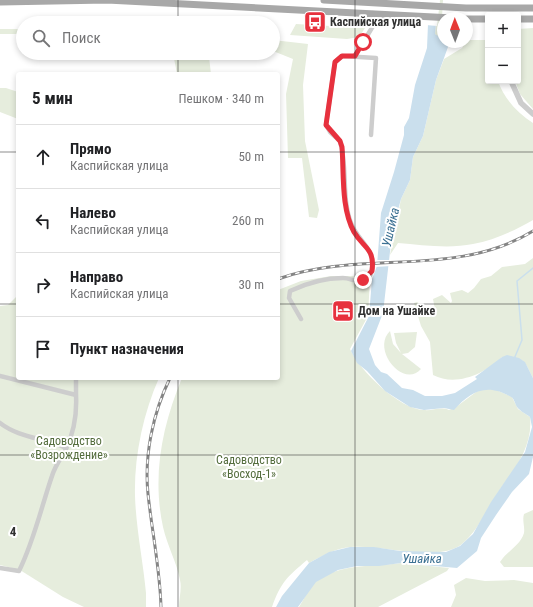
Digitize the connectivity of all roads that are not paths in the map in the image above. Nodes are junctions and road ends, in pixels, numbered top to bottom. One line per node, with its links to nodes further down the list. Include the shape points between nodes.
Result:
1 (324, 0): 2 (main road)
2 (373, 1): 4 (main road, via 466,8)
3 (0, 2): 5 (main road, via 107,0)
4 (533, 8)
5 (373, 12): 6 (main road); 11 (street, via 373,26)
6 (437, 17)
7 (533, 18): 10 (main road)
8 (473, 19): 9 (main road)
9 (485, 19)
10 (521, 19)
11 (355, 56): 14 (street, via 376,58); 15 (street, via 342,56 335,62 326,125 340,141 347,209 355,233 372,252 372,271 363,280 354,282 346,278 331,278 304,284 290,291 289,298)
12 (512, 84): 13 (street, via 521,103)
13 (533, 114)
14 (371, 135)
15 (301, 319)
16 (0, 376): 18 (street)
17 (76, 380): 18 (street)
18 (76, 395): 20 (street, via 75,424)
19 (0, 423): 20 (street, via 11,431 55,442)
20 (66, 448): 21 (street, via 55,466 28,553 19,572)
21 (0, 568)

